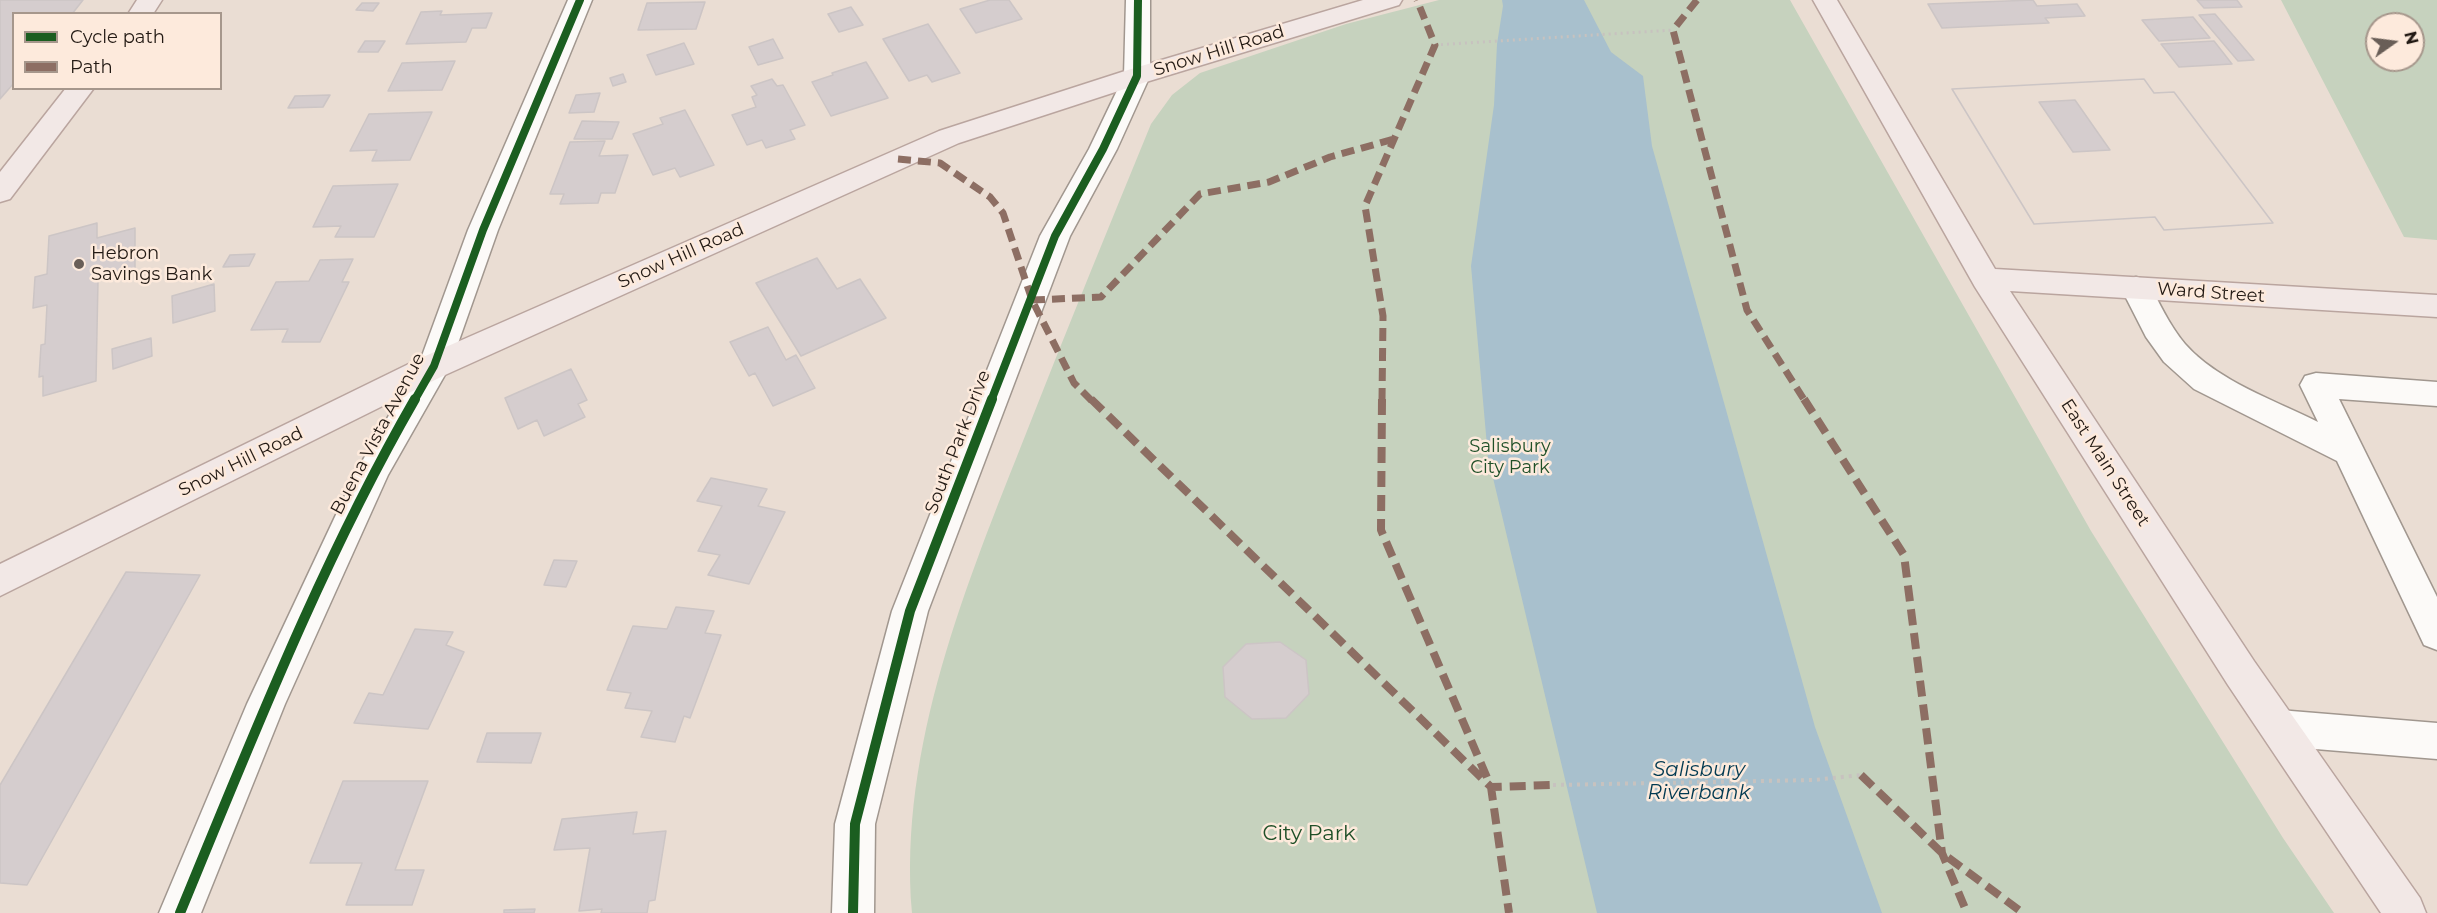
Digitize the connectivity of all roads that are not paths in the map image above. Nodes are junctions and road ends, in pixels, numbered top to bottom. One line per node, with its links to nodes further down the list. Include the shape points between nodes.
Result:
1 (580, 0): 11 (street, Buena Vista Avenue, via 483,230)
2 (1137, 0): 5 (street, South Park Drive)
3 (1390, 0): 5 (main road, Snow Hill Road)
4 (1825, 0): 8 (main road, East Main Street)
5 (1137, 76): 11 (main road, Snow Hill Road, via 949,137); 19 (street, South Park Drive, via 1103,149 1055,236 910,611 855,824)
6 (79, 90): 7 (main road)
7 (0, 192)
8 (1986, 279): 9 (main road, Ward Street); 16 (main road, East Main Street)
9 (2136, 288): 10 (main road, Ward Street); 13 (street, via 2175,354 2205,380)
10 (2437, 306)
11 (434, 366): 14 (main road, Snow Hill Road); 18 (street, Buena Vista Avenue, via 374,470 266,704)
12 (2437, 394): 13 (street, via 2316,385)
13 (2348, 452): 15 (street)
14 (0, 581)
15 (2437, 634)
16 (2279, 728): 17 (street); 20 (main road, East Main Street)
17 (2437, 741)
18 (180, 913)
19 (853, 913)
20 (2405, 913)

